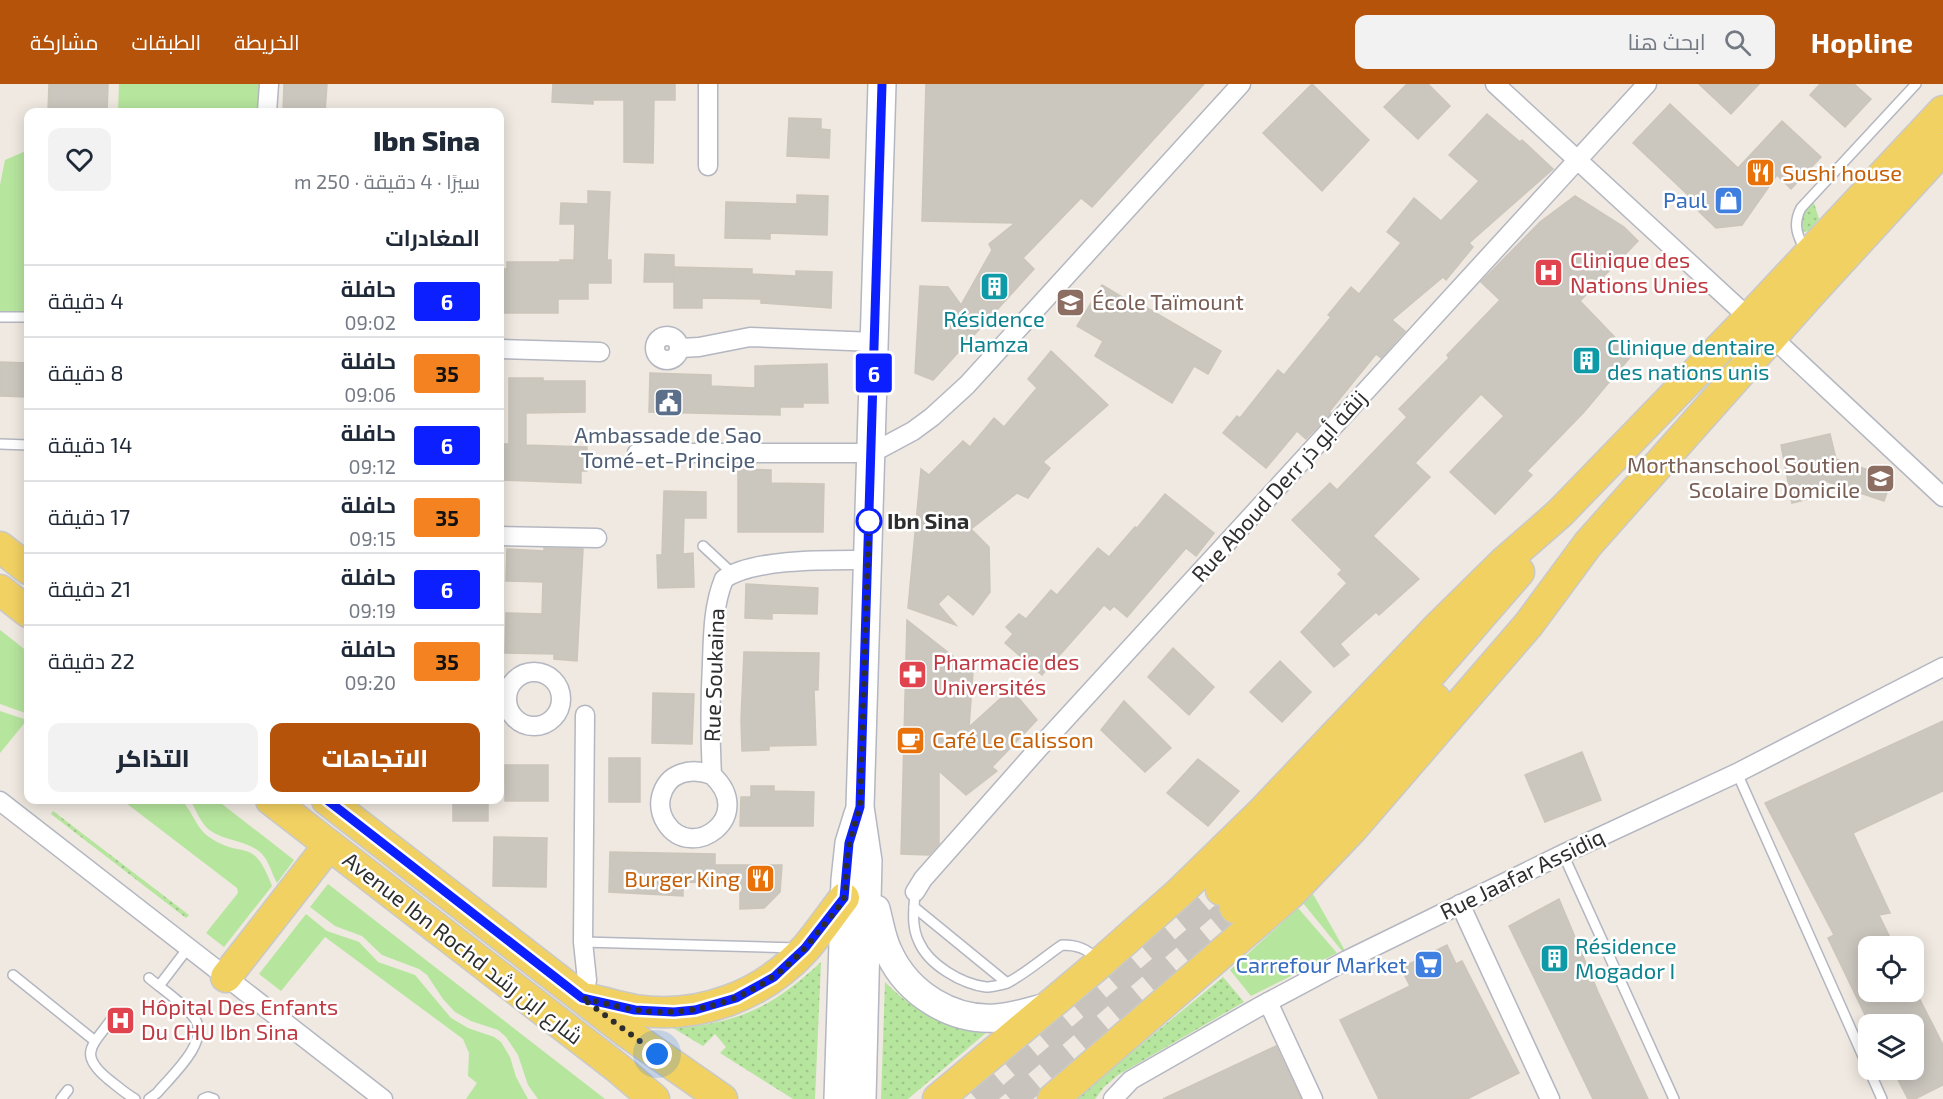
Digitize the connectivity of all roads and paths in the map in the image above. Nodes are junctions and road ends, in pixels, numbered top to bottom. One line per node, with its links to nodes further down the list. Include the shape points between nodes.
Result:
1 (269, 84): 8 (street)
2 (708, 84): 12 (street)
3 (882, 84): 18 (main road)
4 (1241, 84): 25 (street, via 967,385 932,417)
5 (1496, 84): 11 (street)
6 (1647, 84): 11 (street, Rue Aboud Derr زنقة أبو ذر)
7 (1916, 84): 13 (lane, via 1801,208 1796,229)
8 (267, 108)
9 (1943, 111): 13 (main road)
10 (1943, 149): 17 (main road)
11 (1578, 160): 16 (street); 50 (street, Rue Aboud Derr زنقة أبو ذر, via 1038,749 923,879)
12 (708, 166)
13 (1808, 255): 16 (main road)
14 (0, 317): 15 (lane)
15 (24, 317)
16 (1749, 318): 27 (main road)
17 (1772, 337): 26 (street); 30 (main road)
18 (875, 342): 19 (street, via 750,337); 25 (main road)
19 (680, 348)
20 (504, 350): 21 (street)
21 (600, 352)
22 (0, 444): 23 (lane)
23 (24, 445)
24 (637, 453): 25 (street)
25 (872, 453): 33 (main road)
26 (1943, 497)
27 (1560, 513): 30 (main road, via 1517,575 1228,899 1277,870 1356,790 1510,614); 55 (main road, via 1428,637 1263,811)
28 (504, 537): 29 (street)
29 (597, 538)
30 (1588, 544): 78 (main road, via 1529,624 1353,828 1290,894)
31 (703, 546): 35 (lane)
32 (0, 547): 34 (main road)
33 (868, 560): 35 (street, via 822,560); 45 (main road)
34 (24, 566)
35 (732, 573): 41 (street, Rue Soukaina, via 724,579 714,615 709,725)
36 (0, 590): 37 (main road)
37 (24, 609)
38 (1943, 667): 40 (street, Rue Jaafar Assidiq)
39 (585, 715): 52 (street)
40 (1737, 773): 47 (street, Rue Jaafar Assidiq); 83 (lane)
41 (712, 776)
42 (0, 801): 53 (street)
43 (276, 804): 46 (main road, Avenue Ibn Rochd شارع ابن رشد)
44 (332, 804): 61 (main road, Avenue Ibn Rochd شارع ابن رشد)
45 (860, 807): 48 (main road); 49 (main road, via 849,843)
46 (329, 844): 57 (main road); 73 (main road, Avenue Ibn Rochd شارع ابن رشد)
47 (1563, 854): 51 (street, Rue Jaafar Assidiq); 82 (lane)
48 (868, 879): 63 (main road, via 888,953 906,981 932,1002 980,1018 1013,1016); 76 (main road)
49 (844, 898): 54 (main road); 75 (main road)
50 (915, 899): 59 (lane); 59 (lane, via 913,921 918,941 928,957 969,982 988,987)
51 (1460, 904): 62 (street, Rue Jaafar Assidiq); 81 (street)
52 (583, 942): 54 (lane); 61 (street, via 587,980)
53 (188, 948): 57 (street); 60 (lane)
54 (805, 948): 61 (main road, via 756,989 695,1010 635,1010)
55 (1100, 963): 59 (lane, via 1090,952 1062,945); 63 (main road)
56 (13, 975): 65 (lane)
57 (226, 977): 72 (street)
58 (149, 978): 60 (lane)
59 (1007, 983)
60 (159, 986): 69 (lane, via 190,1013 200,1034 194,1048)
61 (582, 998): 74 (main road, Avenue Ibn Rochd شارع ابن رشد)
62 (1268, 1002): 79 (street, Rue Jaafar Assidiq, via 1131,1080); 80 (street)
63 (1051, 1005): 77 (main road)
64 (111, 1020): 65 (lane)
65 (95, 1041): 68 (lane, via 90,1056 94,1066)
66 (68, 1090): 67 (lane)
67 (61, 1099)
68 (135, 1099)
69 (149, 1099)
70 (203, 1099): 71 (lane)
71 (214, 1099)
72 (382, 1099)
73 (654, 1099)
74 (722, 1099)
75 (838, 1099)
76 (862, 1099)
77 (938, 1099)
78 (1053, 1099)
79 (1113, 1099)
80 (1313, 1099)
81 (1550, 1099)
82 (1674, 1099)
83 (1882, 1099)

